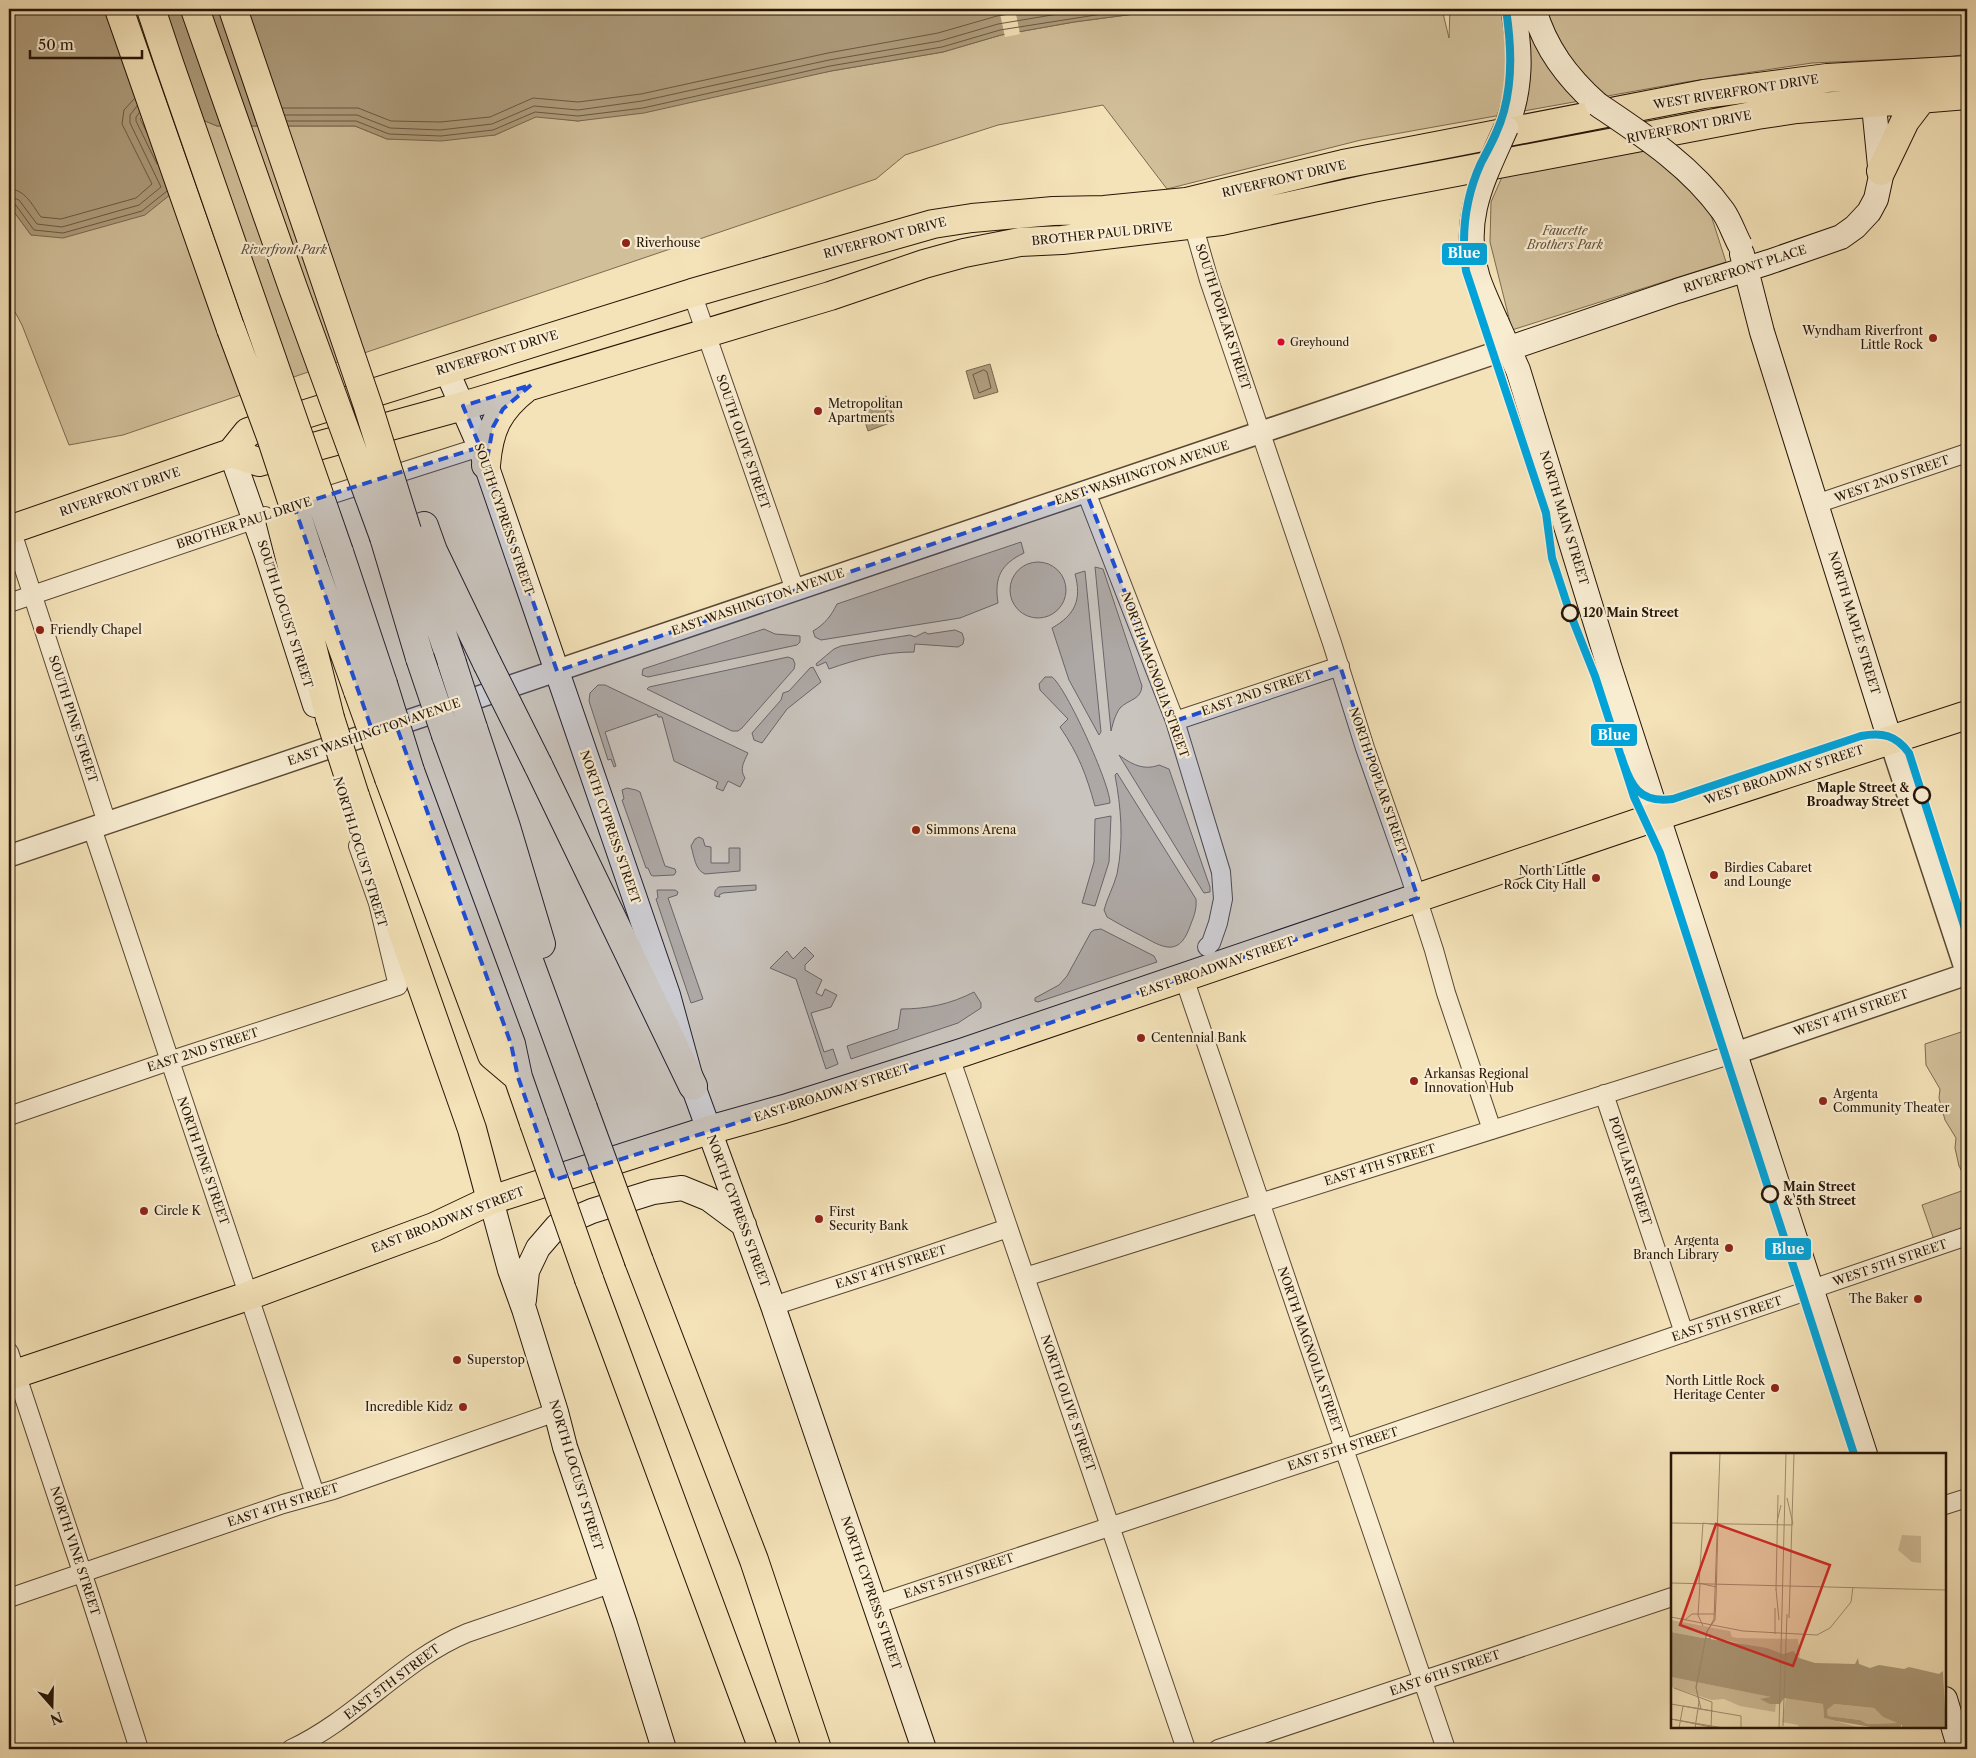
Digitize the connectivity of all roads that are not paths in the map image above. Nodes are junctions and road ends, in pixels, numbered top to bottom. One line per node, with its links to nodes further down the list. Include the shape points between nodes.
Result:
1 (119, 9): 32 (main road, bridge, via 271,437)
2 (151, 9): 38 (main road, bridge, via 338,552)
3 (195, 9): 31 (main road, bridge, via 292,288)
4 (233, 9): 31 (main road, bridge, via 368,406 383,418)
5 (1513, 9): 19 (main road, NORTH MAIN STREET, bridge, via 1520,57 1516,99 1476,198 1471,228 1478,279)
6 (1534, 9): 16 (main road, bridge, via 1546,42 1563,70 1597,104 1648,139 1703,185 1724,213 1740,245)
7 (1967, 70): 8 (main road, WEST RIVERFRONT DRIVE)
8 (1871, 76): 11 (main road); 12 (main road, WEST RIVERFRONT DRIVE, via 1827,78 1704,94)
9 (1967, 95): 10 (main road, RIVERFRONT DRIVE)
10 (1921, 100): 11 (main road, RIVERFRONT DRIVE); 14 (main road, via 1902,127)
11 (1874, 104): 13 (main road, RIVERFRONT DRIVE, via 1757,115); 14 (main road, RIVERFRONT PLACE)
12 (1596, 116): 15 (main road, RIVERFRONT DRIVE, via 1343,164)
13 (1505, 163): 15 (main road, BROTHER PAUL DRIVE, via 1221,221)
14 (1881, 171): 16 (main road, RIVERFRONT PLACE, via 1876,199 1856,227 1841,237)
15 (1190, 213): 17 (main road, RIVERFRONT DRIVE, via 1052,211 933,224); 18 (main road, BROTHER PAUL DRIVE, via 992,247 924,264); 23 (street, SOUTH POPLAR STREET)
16 (1746, 269): 19 (main road, RIVERFRONT PLACE); 28 (main road, NORTH MAPLE STREET, via 1762,332)
17 (692, 293): 18 (street, SOUTH OLIVE STREET); 20 (main road, RIVERFRONT DRIVE)
18 (706, 333): 21 (main road); 33 (street, SOUTH OLIVE STREET)
19 (1508, 349): 23 (street, EAST WASHINGTON AVENUE); 43 (main road, NORTH MAIN STREET, via 1518,370 1608,666)
20 (446, 369): 22 (main road, SOUTH CYPRESS STREET); 24 (main road, RIVERFRONT DRIVE, via 248,432)
21 (531, 385): 22 (main road); 26 (main road, via 503,409)
22 (463, 406): 24 (main road, via 259,462); 26 (main road, SOUTH CYPRESS STREET)
23 (1261, 433): 27 (street, EAST WASHINGTON AVENUE); 36 (street, NORTH POPLAR STREET)
24 (231, 453): 29 (main road, SOUTH LOCUST STREET); 30 (main road, RIVERFRONT DRIVE)
25 (1967, 453): 28 (street, WEST 2ND STREET)
26 (483, 456): 29 (street, BROTHER PAUL DRIVE); 37 (main road, SOUTH CYPRESS STREET)
27 (1086, 492): 33 (street, EAST WASHINGTON AVENUE); 40 (street, NORTH MAGNOLIA STREET)
28 (1816, 504): 41 (main road, NORTH MAPLE STREET)
29 (254, 519): 34 (street, BROTHER PAUL DRIVE); 42 (main road, SOUTH LOCUST STREET)
30 (10, 530): 34 (street, SOUTH PINE STREET)
31 (405, 531): 54 (main road, bridge, via 433,550); 56 (main road, bridge, via 506,827 571,1044); 56 (main road, bridge, via 420,658)
32 (302, 564): 38 (main road); 60 (main road, bridge, via 330,718 472,1129)
33 (795, 590): 37 (street, EAST WASHINGTON AVENUE)
34 (32, 594): 35 (street, BROTHER PAUL DRIVE); 44 (street, SOUTH PINE STREET)
35 (9, 603)
36 (1340, 666): 40 (street, EAST 2ND STREET); 46 (street, NORTH POPLAR STREET)
37 (557, 671): 42 (street, EAST WASHINGTON AVENUE); 54 (main road, NORTH CYPRESS STREET, via 668,995)
38 (370, 687): 89 (main road, bridge, via 400,775 511,1044 518,1077 589,1279)
39 (1967, 715): 41 (main road, WEST BROADWAY STREET)
40 (1175, 721): 47 (street, NORTH MAGNOLIA STREET, via 1221,872 1223,899 1212,943)
41 (1890, 740): 43 (main road, WEST BROADWAY STREET); 48 (street, NORTH MAPLE STREET)
42 (328, 748): 44 (street, EAST WASHINGTON AVENUE); 50 (street, NORTH LOCUST STREET, via 378,903)
43 (1658, 816): 46 (main road, EAST BROADWAY STREET); 51 (main road, NORTH MAIN STREET)
44 (99, 826): 45 (street, EAST WASHINGTON AVENUE); 53 (street, NORTH PINE STREET)
45 (9, 856)
46 (1418, 898): 49 (main road, EAST BROADWAY STREET); 59 (street, NORTH POPLAR STREET)
47 (1208, 947)
48 (1967, 974): 51 (street, WEST 4TH STREET)
49 (1184, 978): 52 (main road, EAST BROADWAY STREET); 61 (street, NORTH MAGNOLIA STREET)
50 (398, 986): 53 (street, EAST 2ND STREET)
51 (1736, 1053): 55 (street, EAST 4TH STREET); 66 (main road, NORTH MAIN STREET)
52 (950, 1057): 58 (main road, EAST BROADWAY STREET); 63 (street, NORTH OLIVE STREET)
53 (169, 1061): 57 (street, EAST 2ND STREET); 67 (street, NORTH PINE STREET)
54 (693, 1086): 58 (main road, NORTH CYPRESS STREET)
55 (1604, 1094): 59 (street, EAST 4TH STREET); 70 (street, POPULAR STREET)
56 (583, 1108): 90 (main road, bridge, via 754,1560)
57 (9, 1116)
58 (709, 1130): 60 (main road, EAST BROADWAY STREET); 62 (main road, NORTH CYPRESS STREET)
59 (1492, 1130): 61 (street, EAST 4TH STREET)
60 (491, 1200): 67 (main road, EAST BROADWAY STREET, via 434,1227); 69 (main road, NORTH LOCUST STREET)
61 (1260, 1203): 65 (street, EAST 4TH STREET); 73 (street, NORTH MAGNOLIA STREET)
62 (744, 1225): 68 (main road, NORTH CYPRESS STREET); 69 (main road, via 709,1199 682,1188 653,1192 592,1210 557,1226 538,1248 527,1271)
63 (1008, 1228): 65 (street, NORTH OLIVE STREET); 68 (street, EAST 4TH STREET)
64 (1967, 1236): 66 (street, WEST 5TH STREET)
65 (1025, 1277): 78 (street, NORTH OLIVE STREET)
66 (1812, 1290): 70 (street, EAST 5TH STREET); 74 (main road, NORTH MAIN STREET)
67 (248, 1296): 71 (main road, EAST BROADWAY STREET); 75 (street, NORTH PINE STREET)
68 (773, 1306): 83 (main road, NORTH CYPRESS STREET)
69 (524, 1309): 72 (main road, NORTH LOCUST STREET)
70 (1684, 1333): 73 (street, EAST 5TH STREET)
71 (11, 1368): 79 (street, NORTH VINE STREET)
72 (556, 1412): 75 (street, EAST 4TH STREET); 80 (main road, NORTH LOCUST STREET)
73 (1344, 1449): 78 (street, EAST 5TH STREET); 84 (street, NORTH MAGNOLIA STREET)
74 (1865, 1453)
75 (315, 1494): 79 (street, EAST 4TH STREET)
76 (1967, 1498): 77 (street)
77 (1946, 1506)
78 (1110, 1526): 83 (street, EAST 5TH STREET); 92 (street, NORTH OLIVE STREET)
79 (82, 1571): 82 (street, EAST 4TH STREET); 86 (street, NORTH VINE STREET)
80 (610, 1584): 87 (street, EAST 5TH STREET, via 444,1642 360,1707); 88 (main road, NORTH LOCUST STREET)
81 (1671, 1597): 84 (street, EAST 6TH STREET)
82 (9, 1598)
83 (874, 1605): 91 (main road, NORTH CYPRESS STREET)
84 (1423, 1681): 93 (street, EAST 6TH STREET); 94 (street, NORTH MAGNOLIA STREET)
85 (1946, 1702): 95 (main road)
86 (138, 1749)
87 (292, 1749)
88 (664, 1749)
89 (764, 1749)
90 (817, 1749)
91 (924, 1749)
92 (1186, 1749)
93 (1218, 1749)
94 (1446, 1749)
95 (1960, 1749)

